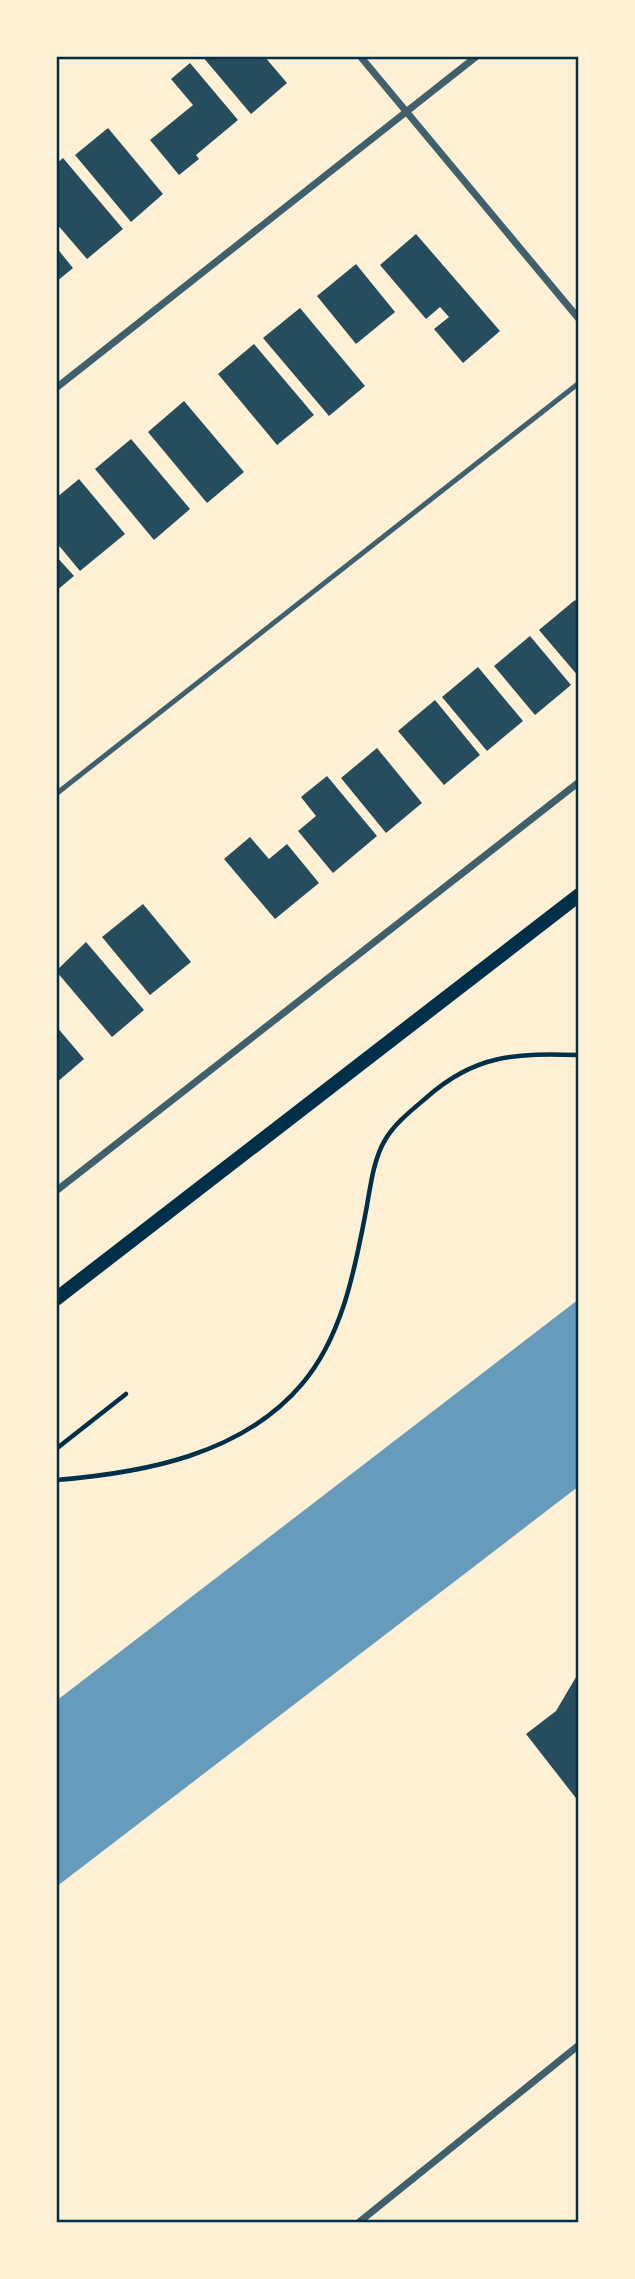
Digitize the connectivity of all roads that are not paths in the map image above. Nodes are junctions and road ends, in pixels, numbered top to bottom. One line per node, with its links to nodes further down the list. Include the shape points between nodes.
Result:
1 (359, 56): 3 (street)
2 (477, 56): 3 (street)
3 (406, 111): 4 (street); 6 (street)
4 (579, 319)
5 (579, 383): 8 (lane)
6 (56, 388)
7 (579, 782): 10 (street)
8 (56, 794)
9 (579, 895): 11 (main road)
10 (56, 1191)
11 (56, 1299)
12 (579, 2045): 13 (street)
13 (358, 2223)

